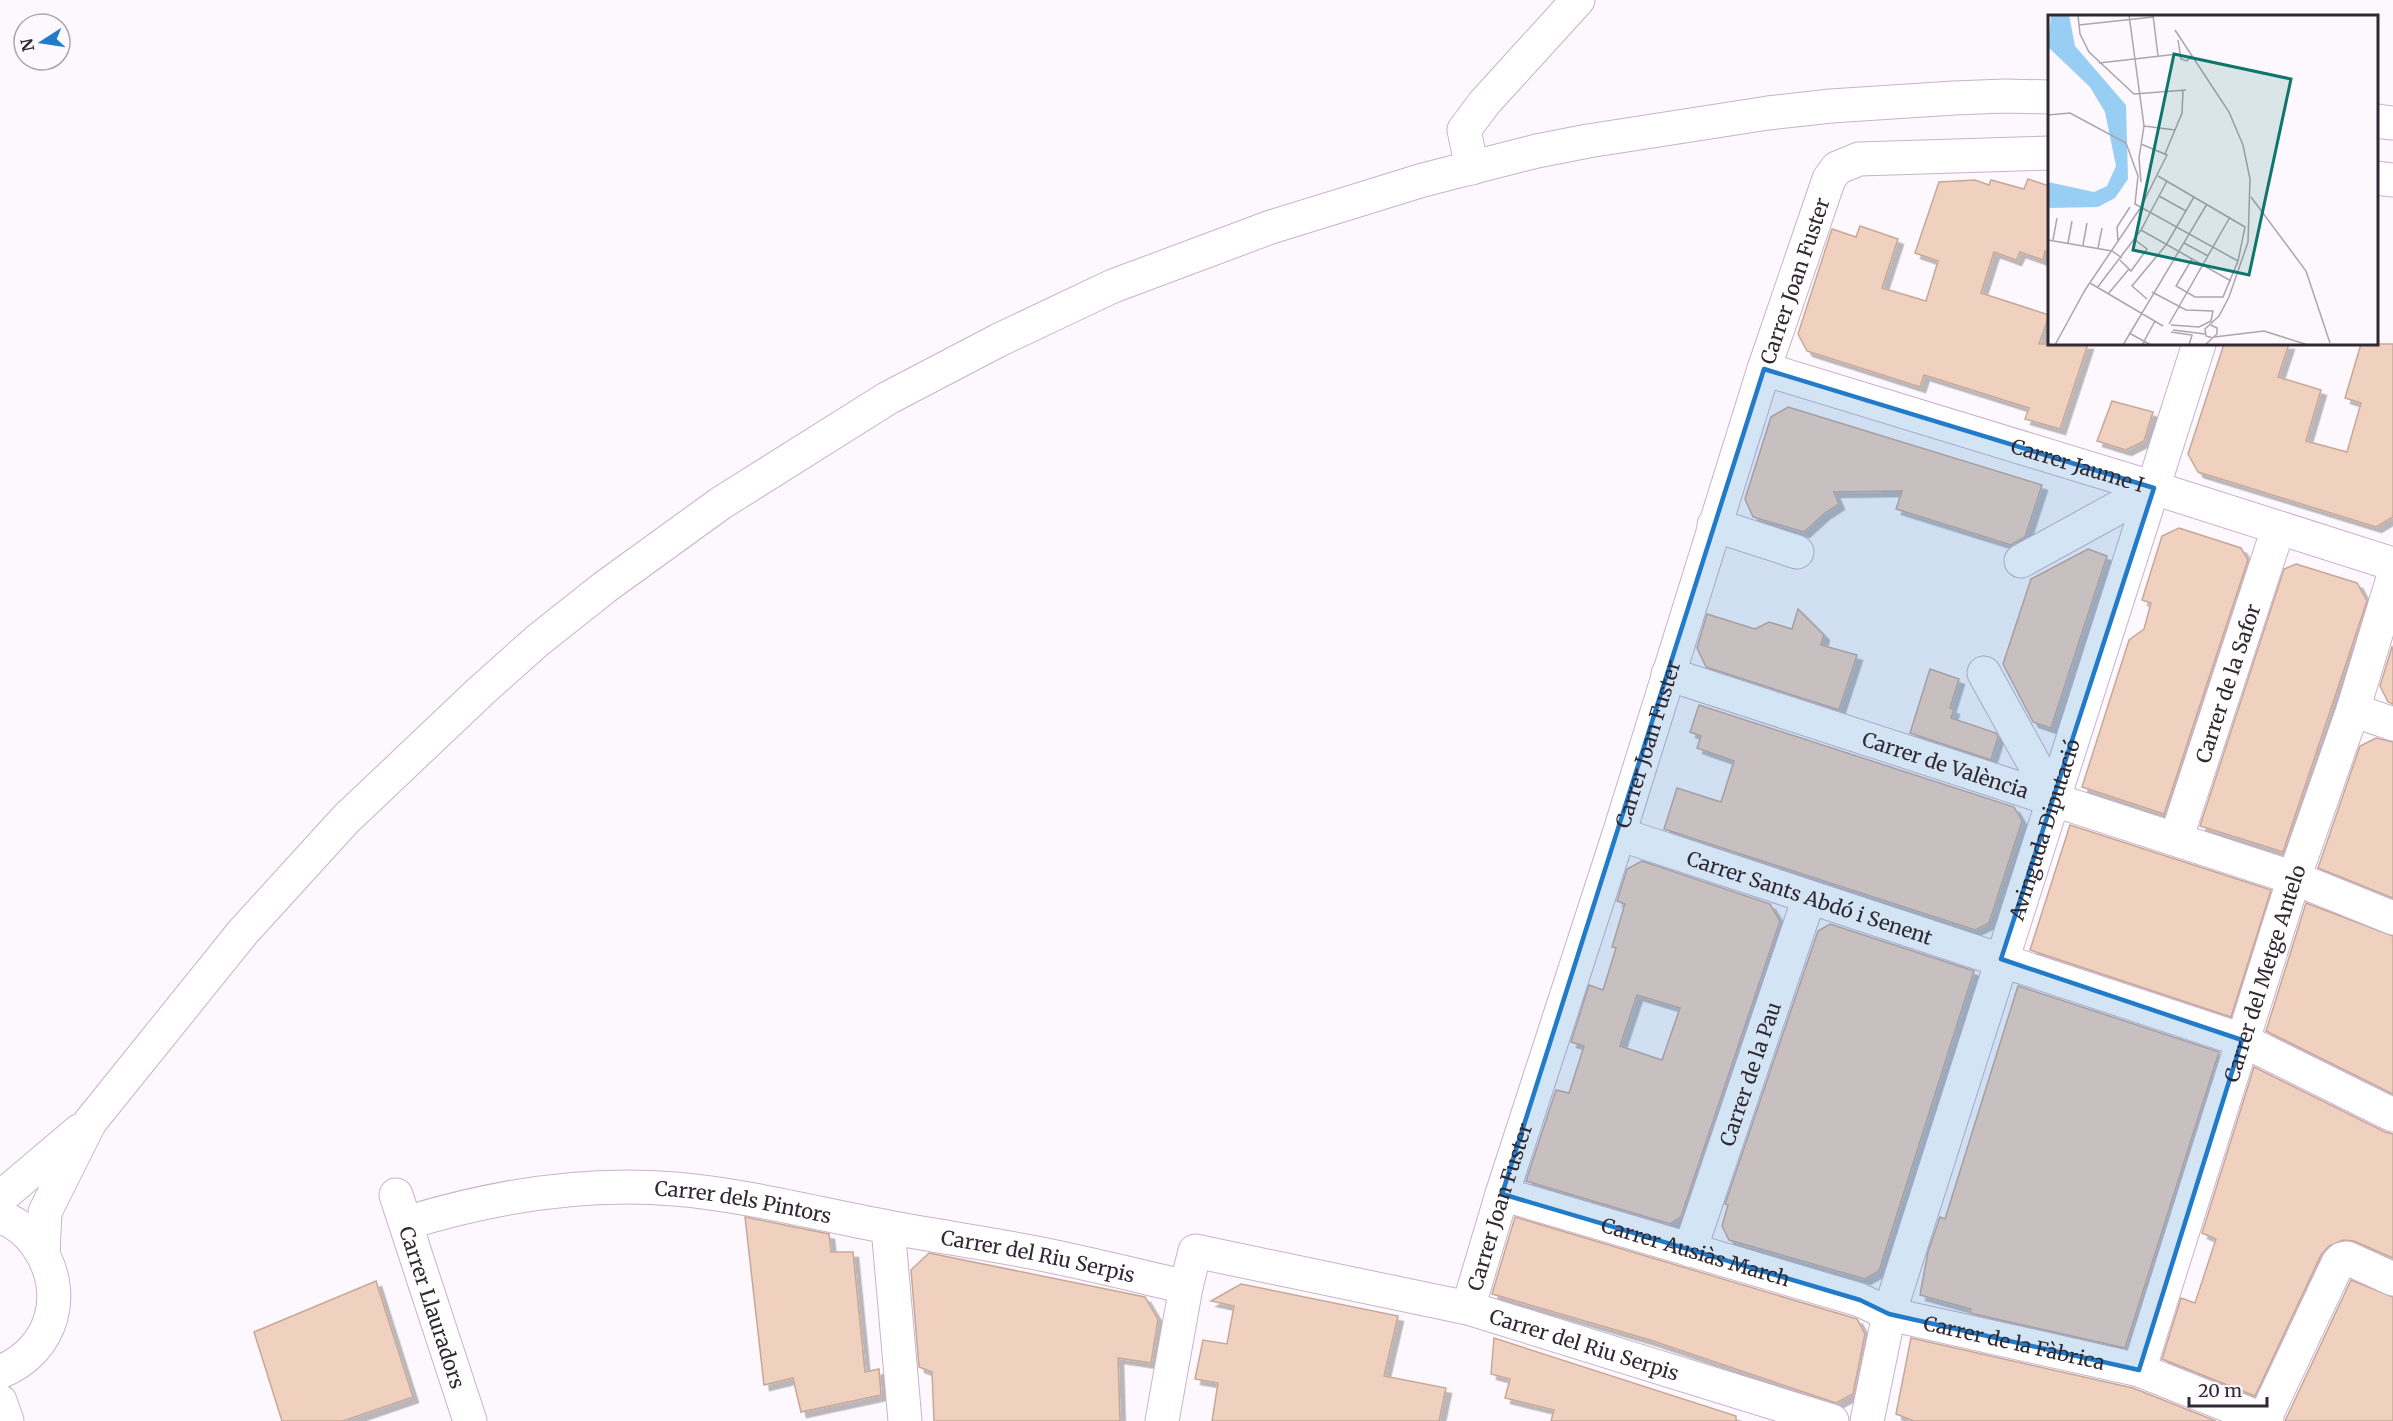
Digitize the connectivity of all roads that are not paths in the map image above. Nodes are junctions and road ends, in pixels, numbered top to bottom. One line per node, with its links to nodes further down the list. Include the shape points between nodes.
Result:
1 (1578, 0): 6 (street, via 1464,130)
2 (2048, 97): 6 (street, via 1964,98 1768,113 1588,141)
3 (2378, 121): 4 (street)
4 (2393, 123)
5 (2048, 153): 10 (street, Carrer Joan Fuster, via 1859,159 1838,168 1829,179)
6 (1472, 168): 31 (street, via 1271,226 1103,291 888,398 721,503 537,641 346,819 243,932)
7 (2378, 177): 8 (street)
8 (2393, 180)
9 (2199, 345): 11 (street, Avinguda Diputació)
10 (1764, 369): 11 (street, Carrer Jaume I); 12 (street, Carrer Joan Fuster)
11 (2154, 488): 13 (street, Carrer Jaume I); 15 (street); 22 (street, Avinguda Diputació)
12 (1714, 525): 14 (street); 19 (street, Carrer Joan Fuster)
13 (2278, 529): 16 (street, Carrer Jaume I); 24 (street, Carrer de la Safor)
14 (1797, 552)
15 (2021, 561)
16 (2393, 564)
17 (2393, 578): 20 (street, Carrer del Metge Antelo)
18 (1984, 673): 22 (street)
19 (1668, 674): 22 (street, Carrer de València); 23 (street, Carrer Joan Fuster)
20 (2353, 710): 21 (street); 25 (street, Carrer del Metge Antelo)
21 (2393, 724)
22 (2053, 798): 24 (street, Carrer de València); 28 (street, Avinguda Diputació)
23 (1619, 834): 26 (street, Carrer Sants Abdó i Senent); 32 (street, Carrer Joan Fuster)
24 (2176, 839): 25 (street, Carrer de València)
25 (2294, 878): 27 (street, Carrer de València); 29 (street, Carrer del Metge Antelo)
26 (1809, 898): 28 (street, Carrer Sants Abdó i Senent); 37 (street, Carrer de la Pau)
27 (2393, 918)
28 (2001, 959): 29 (street, Carrer Sants Abdó i Senent); 42 (street, Avinguda Diputació)
29 (2242, 1040): 30 (street, Carrer Sants Abdó i Senent); 43 (street, Carrer del Metge Antelo)
30 (2393, 1116)
31 (90, 1122): 33 (street); 38 (street, via 45,1212)
32 (1502, 1194): 37 (street, Carrer Ausiàs March); 41 (street, Carrer Joan Fuster)
33 (0, 1198)
34 (401, 1209): 36 (street, Carrer dels Pintors, via 441,1212 519,1197 623,1188 672,1189 723,1194); 48 (street, Carrer Llauradors)
35 (0, 1217): 38 (street, via 29,1234)
36 (888, 1227): 40 (street, Carrer del Riu Serpis, via 1031,1252); 49 (street)
37 (1690, 1250): 42 (street, Carrer Ausiàs March, via 1860,1300)
38 (43, 1253): 44 (street, via 54,1284 53,1312 45,1334 32,1352 14,1367)
39 (2393, 1279): 46 (street, via 2347,1258 2338,1263)
40 (1186, 1287): 41 (street, Carrer del Riu Serpis, via 1195,1251); 50 (street)
41 (1468, 1308): 51 (street, Carrer del Riu Serpis)
42 (1888, 1314): 43 (street, Carrer de la Fàbrica); 52 (street, Avinguda Diputació)
43 (2139, 1370): 46 (street, Carrer de la Fàbrica)
44 (0, 1372)
45 (0, 1401): 47 (street)
46 (2266, 1420)
47 (7, 1421)
48 (470, 1421)
49 (905, 1421)
50 (1162, 1421)
51 (1832, 1421)
52 (1867, 1421)

